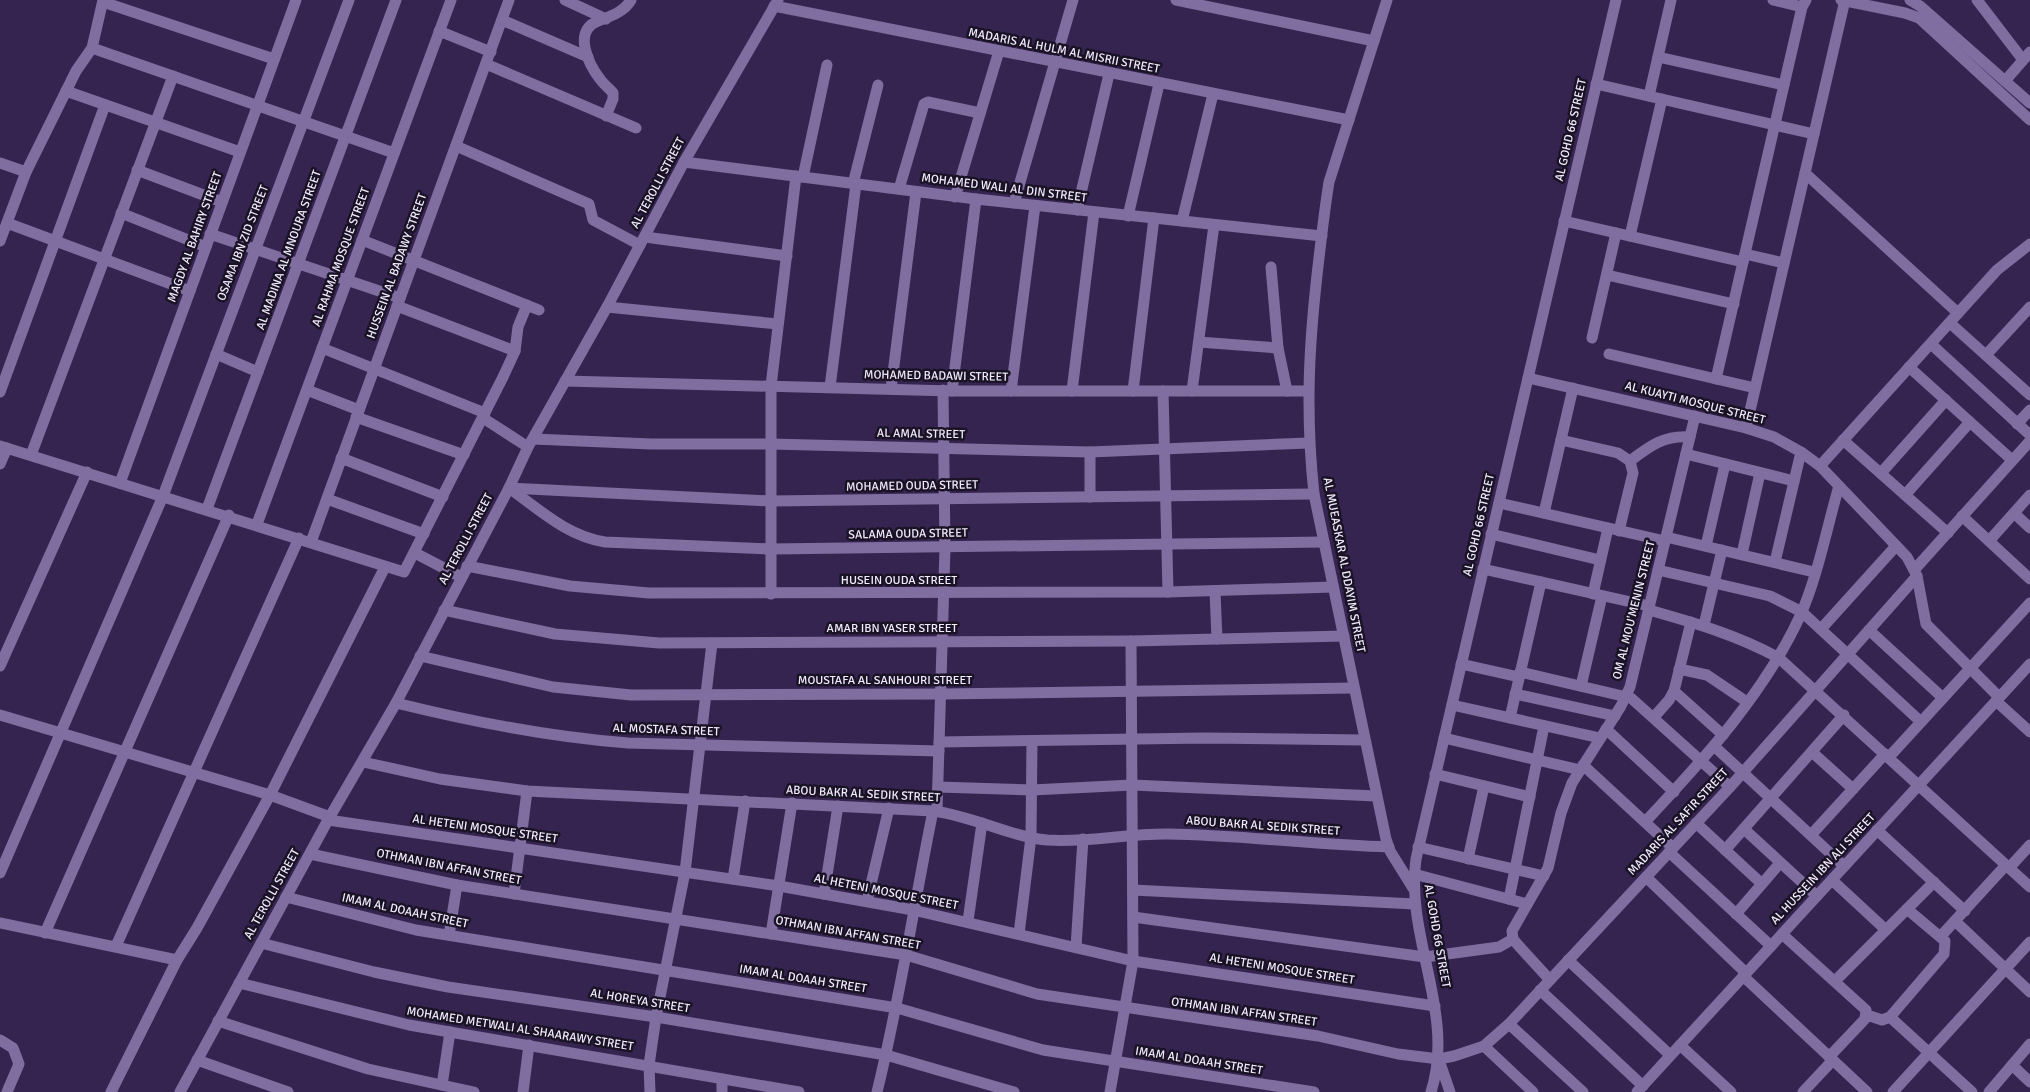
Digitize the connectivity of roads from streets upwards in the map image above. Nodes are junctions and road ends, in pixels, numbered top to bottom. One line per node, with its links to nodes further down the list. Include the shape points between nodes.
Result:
1 (296, 0): 30 (street, MAGDY AL BAHIRY STREET)
2 (349, 0): 52 (street, OSAMA IBN ZID STREET)
3 (396, 0): 57 (street, AL MADINA AL MNOURA STREET)
4 (450, 0): 22 (street, AL RAHMA MOSQUE STREET)
5 (509, 0): 21 (street, HUSSEIN AL BADAWY STREET)
6 (565, 0): 20 (street)
7 (631, 0): 20 (street, via 624,9)
8 (1073, 0): 31 (street)
9 (1176, 0): 23 (street)
10 (1387, 0): 23 (street, AL MUEASKAR AL DDAYIM STREET)
11 (1616, 0): 38 (street, AL GOHD 66 STREET)
12 (1672, 0): 27 (street)
13 (1773, 0): 19 (street)
14 (1843, 0): 51 (street, via 1918,18); 56 (street)
15 (1910, 0): 36 (street)
16 (1977, 0): 28 (street)
17 (103, 1): 24 (street); 30 (street)
18 (776, 3): 25 (street, MADARIS AL HULM AL MISRII STREET); 61 (street, AL TEROLLI STREET)
19 (1804, 3): 40 (street)
20 (606, 19): 29 (street, via 594,23 586,32 584,45)
21 (502, 20): 26 (street, HUSSEIN AL BADAWY STREET); 29 (street)
22 (439, 31): 26 (street); 60 (street, AL RAHMA MOSQUE STREET)
23 (1374, 41): 50 (street, AL MUEASKAR AL DDAYIM STREET)
24 (92, 48): 35 (street); 41 (street)
25 (999, 51): 31 (street, MADARIS AL HULM AL MISRII STREET); 48 (street)
26 (491, 52): 32 (street, HUSSEIN AL BADAWY STREET)
27 (1658, 56): 40 (street); 43 (street)
28 (2027, 56): 36 (street)
29 (588, 57): 49 (street, via 599,78 613,93)
30 (274, 60): 47 (street, MAGDY AL BAHIRY STREET)
31 (1054, 63): 34 (street, MADARIS AL HULM AL MISRII STREET); 73 (street)
32 (486, 64): 49 (street); 58 (street, HUSSEIN AL BADAWY STREET)
33 (827, 65): 66 (street)
34 (1109, 74): 37 (street, MADARIS AL HULM AL MISRII STREET); 75 (street)
35 (173, 76): 47 (street); 53 (street)
36 (2005, 81): 45 (street)
37 (1159, 84): 42 (street, MADARIS AL HULM AL MISRII STREET); 78 (street)
38 (1596, 84): 43 (street); 81 (street, AL GOHD 66 STREET)
39 (878, 85): 67 (street)
40 (1784, 85): 54 (street)
41 (66, 91): 46 (street); 64 (street)
42 (1213, 94): 50 (street, MADARIS AL HULM AL MISRII STREET); 80 (street)
43 (1649, 96): 44 (street)
44 (1662, 99): 54 (street); 87 (street)
45 (2030, 103)
46 (105, 104): 53 (street); 90 (street)
47 (257, 105): 52 (street); 59 (street, MAGDY AL BAHIRY STREET)
48 (980, 113): 68 (street, via 928,102 924,104); 70 (street)
49 (606, 116): 55 (street)
50 (1349, 120): 86 (street, AL MUEASKAR AL DDAYIM STREET, via 1330,182)
51 (2030, 120)
52 (304, 121): 57 (street); 94 (street, OSAMA IBN ZID STREET)
53 (155, 122): 59 (street); 63 (street)
54 (1775, 125): 56 (street); 96 (street)
55 (636, 128)
56 (1814, 134): 65 (street)
57 (346, 136): 60 (street); 100 (street, AL MADINA AL MNOURA STREET)
58 (456, 146): 91 (street, via 589,204 593,220); 98 (street, HUSSEIN AL BADAWY STREET)
59 (240, 152): 72 (street, MAGDY AL BAHIRY STREET)
60 (394, 153): 88 (street, AL RAHMA MOSQUE STREET)
61 (684, 162): 66 (street, MOHAMED WALI AL DIN STREET); 91 (street, AL TEROLLI STREET)
62 (0, 163): 64 (street)
63 (137, 170): 72 (street); 77 (street)
64 (26, 172): 82 (street)
65 (1805, 173): 99 (street); 111 (street)
66 (800, 177): 67 (street, MOHAMED WALI AL DIN STREET); 95 (street)
67 (855, 184): 68 (street, MOHAMED WALI AL DIN STREET); 130 (street)
68 (899, 189): 69 (street, MOHAMED WALI AL DIN STREET)
69 (916, 192): 70 (street, MOHAMED WALI AL DIN STREET); 133 (street)
70 (955, 197): 71 (street, MOHAMED WALI AL DIN STREET)
71 (976, 199): 73 (street, MOHAMED WALI AL DIN STREET); 135 (street)
72 (222, 202): 85 (street, MAGDY AL BAHIRY STREET)
73 (1014, 203): 74 (street, MOHAMED WALI AL DIN STREET)
74 (1035, 206): 75 (street, MOHAMED WALI AL DIN STREET); 136 (street)
75 (1077, 210): 76 (street, MOHAMED WALI AL DIN STREET)
76 (1094, 212): 78 (street, MOHAMED WALI AL DIN STREET); 137 (street)
77 (121, 213): 93 (street); 97 (street)
78 (1128, 216): 79 (street, MOHAMED WALI AL DIN STREET)
79 (1154, 218): 80 (street, MOHAMED WALI AL DIN STREET); 138 (street)
80 (1182, 221): 83 (street, MOHAMED WALI AL DIN STREET)
81 (1564, 221): 84 (street); 126 (street, AL GOHD 66 STREET)
82 (7, 223): 89 (street); 90 (street)
83 (1214, 225): 86 (street, MOHAMED WALI AL DIN STREET); 115 (street)
84 (1616, 233): 87 (street); 102 (street)
85 (210, 234): 93 (street, MAGDY AL BAHIRY STREET); 94 (street)
86 (1322, 236): 142 (street, AL MUEASKAR AL DDAYIM STREET, via 1311,318)
87 (1630, 236): 96 (street)
88 (362, 240): 98 (street); 103 (street, AL RAHMA MOSQUE STREET)
89 (0, 241)
90 (55, 241): 97 (street); 143 (street)
91 (642, 241): 95 (street); 108 (street, AL TEROLLI STREET)
92 (2030, 244): 111 (street, via 1997,270)
93 (206, 247): 104 (street, MAGDY AL BAHIRY STREET)
94 (255, 250): 100 (street); 120 (street, OSAMA IBN ZID STREET)
95 (787, 256): 113 (street)
96 (1744, 258): 99 (street); 106 (street)
97 (104, 260): 104 (street); 167 (street)
98 (414, 260): 105 (street, HUSSEIN AL BADAWY STREET); 107 (street)
99 (1784, 263): 132 (street)
100 (298, 264): 103 (street); 125 (street, AL MADINA AL MNOURA STREET)
101 (1271, 267): 118 (street)
102 (1607, 275): 106 (street); 114 (street)
103 (347, 281): 105 (street); 117 (street, AL RAHMA MOSQUE STREET)
104 (190, 291): 179 (street, MAGDY AL BAHIRY STREET)
105 (398, 302): 119 (street); 124 (street, HUSSEIN AL BADAWY STREET)
106 (1734, 304): 127 (street)
107 (527, 305): 110 (street); 119 (street, via 518,327)
108 (607, 307): 113 (street); 128 (street, AL TEROLLI STREET)
109 (2030, 307): 122 (street)
110 (540, 310)
111 (1958, 313): 112 (street)
112 (1950, 323): 116 (street); 122 (street)
113 (778, 324): 129 (street)
114 (1592, 338)
115 (1198, 342): 118 (street); 140 (street)
116 (1930, 344): 123 (street); 151 (street)
117 (322, 348): 124 (street); 134 (street, AL RAHMA MOSQUE STREET)
118 (1278, 348): 141 (street)
119 (515, 351): 148 (street)
120 (216, 354): 125 (street); 185 (street, OSAMA IBN ZID STREET)
121 (1609, 354): 127 (street)
122 (1986, 355): 144 (street)
123 (1910, 367): 145 (street); 156 (street)
124 (374, 369): 147 (street, HUSSEIN AL BADAWY STREET); 148 (street)
125 (258, 372): 193 (street, AL MADINA AL MNOURA STREET)
126 (1528, 378): 131 (street, AL KUAYTI MOSQUE STREET); 192 (street, AL GOHD 66 STREET)
127 (1716, 378): 132 (street)
128 (565, 381): 129 (street, MOHAMED BADAWI STREET); 158 (street, AL TEROLLI STREET)
129 (771, 386): 130 (street, MOHAMED BADAWI STREET); 160 (street)
130 (830, 387): 133 (street, MOHAMED BADAWI STREET)
131 (1573, 388): 149 (street, AL KUAYTI MOSQUE STREET); 155 (street)
132 (1755, 388): 152 (street)
133 (891, 389): 135 (street, MOHAMED BADAWI STREET)
134 (307, 390): 147 (street); 198 (street, AL RAHMA MOSQUE STREET)
135 (947, 391): 136 (street, MOHAMED BADAWI STREET); 162 (street)
136 (1011, 391): 137 (street, MOHAMED BADAWI STREET)
137 (1072, 391): 138 (street, MOHAMED BADAWI STREET)
138 (1133, 391): 139 (street, MOHAMED BADAWI STREET)
139 (1163, 391): 140 (street, MOHAMED BADAWI STREET); 163 (street)
140 (1192, 391): 141 (street, MOHAMED BADAWI STREET)
141 (1287, 391): 142 (street, MOHAMED BADAWI STREET)
142 (1307, 391): 159 (street, AL MUEASKAR AL DDAYIM STREET)
143 (0, 392)
144 (2030, 395)
145 (1946, 400): 150 (street); 177 (street)
146 (2030, 410): 151 (street)
147 (358, 414): 168 (street); 169 (street, HUSSEIN AL BADAWY STREET)
148 (484, 415): 158 (street); 168 (street)
149 (1695, 416): 152 (street, AL KUAYTI MOSQUE STREET); 154 (street, OM AL MOU'MENIN STREET)
150 (1970, 422): 170 (street); 183 (street)
151 (2017, 424): 153 (street)
152 (1746, 428): 165 (street, AL KUAYTI MOSQUE STREET, via 1774,437)
153 (2030, 435)
154 (1690, 437): 166 (street, OM AL MOU'MENIN STREET); 171 (street, via 1663,438)
155 (1561, 440): 171 (street, via 1618,453); 195 (street)
156 (1844, 440): 174 (street); 177 (street)
157 (2030, 441): 170 (street, MADARIS AL SAFIR STREET)
158 (531, 443): 160 (street, AL AMAL STREET); 181 (street, AL TEROLLI STREET)
159 (1308, 443): 163 (street, AL AMAL STREET); 182 (street, AL MUEASKAR AL DDAYIM STREET)
160 (771, 444): 162 (street, AL AMAL STREET); 191 (street)
161 (3, 447): 167 (street); 172 (street)
162 (943, 448): 164 (street, AL AMAL STREET); 190 (street)
163 (1164, 448): 164 (street, AL AMAL STREET); 186 (street)
164 (1090, 452): 188 (street)
165 (1800, 452): 174 (street, AL KUAYTI MOSQUE STREET); 178 (street)
166 (1686, 454): 173 (street); 205 (street, OM AL MOU'MENIN STREET)
167 (30, 455): 175 (street)
168 (464, 455): 187 (street)
169 (342, 458): 187 (street); 189 (street, HUSSEIN AL BADAWY STREET)
170 (2012, 460): 197 (street, MADARIS AL SAFIR STREET)
171 (1630, 461): 200 (street, via 1632,473)
172 (0, 464)
173 (1725, 464): 176 (street); 210 (street)
174 (1820, 466): 180 (street, AL KUAYTI MOSQUE STREET)
175 (87, 472): 179 (street); 253 (street)
176 (1760, 473): 178 (street); 216 (street)
177 (1881, 473): 183 (street)
178 (1794, 482): 218 (street)
179 (120, 483): 185 (street)
180 (1839, 486): 211 (street, AL KUAYTI MOSQUE STREET); 223 (street)
181 (510, 488): 191 (street, MOHAMED OUDA STREET); 213 (street, SALAMA OUDA STREET, via 563,528 590,540); 219 (street, AL TEROLLI STREET)
182 (1314, 494): 186 (street, MOHAMED OUDA STREET); 208 (street, AL MUEASKAR AL DDAYIM STREET)
183 (1905, 494): 201 (street)
184 (2030, 495): 194 (street)
185 (163, 496): 193 (street); 279 (street, OSAMA IBN ZID STREET)
186 (1166, 496): 188 (street, MOHAMED OUDA STREET); 209 (street)
187 (443, 497): 202 (street)
188 (1090, 497): 190 (street, MOHAMED OUDA STREET)
189 (327, 498): 202 (street); 207 (street, HUSSEIN AL BADAWY STREET)
190 (943, 499): 191 (street, MOHAMED OUDA STREET); 212 (street)
191 (771, 501): 213 (street)
192 (1498, 503): 195 (street); 203 (street, AL GOHD 66 STREET)
193 (207, 509): 196 (street)
194 (2014, 513): 199 (street); 206 (street)
195 (1544, 514): 200 (street)
196 (229, 516): 198 (street); 289 (street)
197 (1962, 516): 201 (street, MADARIS AL SAFIR STREET); 206 (street)
198 (257, 524): 204 (street)
199 (2030, 528)
200 (1613, 529): 205 (street); 217 (street)
201 (1948, 532): 224 (street, MADARIS AL SAFIR STREET)
202 (424, 534): 215 (street)
203 (1491, 534): 217 (street); 221 (street, AL GOHD 66 STREET)
204 (299, 538): 207 (street); 296 (street)
205 (1666, 539): 210 (street); 222 (street, OM AL MOU'MENIN STREET)
206 (1990, 541): 226 (street)
207 (311, 542): 220 (street)
208 (1324, 542): 209 (street, SALAMA OUDA STREET); 229 (street, AL MUEASKAR AL DDAYIM STREET)
209 (1167, 544): 212 (street, SALAMA OUDA STREET); 231 (street)
210 (1706, 546): 214 (street)
211 (1896, 546): 224 (street, AL KUAYTI MOSQUE STREET); 241 (street)
212 (945, 548): 213 (street, SALAMA OUDA STREET); 232 (street)
213 (771, 549): 233 (street)
214 (1722, 550): 216 (street); 228 (street)
215 (415, 553): 220 (street, via 404,572); 225 (street)
216 (1742, 554): 218 (street)
217 (1600, 560): 234 (street)
218 (1776, 562): 223 (street)
219 (467, 566): 225 (street, AL TEROLLI STREET); 233 (street, HUSEIN OUDA STREET, via 531,580 610,591)
220 (385, 567): 308 (street)
221 (1483, 569): 227 (street); 251 (street, AL GOHD 66 STREET)
222 (1658, 570): 228 (street); 236 (street, OM AL MOU'MENIN STREET)
223 (1814, 572): 238 (street)
224 (1916, 573): 242 (street, MADARIS AL SAFIR STREET); 255 (street, AL KUAYTI MOSQUE STREET, via 1926,624)
225 (461, 577): 237 (street, AL TEROLLI STREET)
226 (2030, 579)
227 (1541, 582): 234 (street); 256 (street)
228 (1714, 583): 238 (street, via 1770,596); 240 (street)
229 (1334, 587): 230 (street, HUSEIN OUDA STREET); 243 (street, AL MUEASKAR AL DDAYIM STREET)
230 (1215, 591): 231 (street, HUSEIN OUDA STREET); 244 (street)
231 (1168, 592): 232 (street, HUSEIN OUDA STREET)
232 (943, 593): 233 (street, HUSEIN OUDA STREET); 246 (street)
233 (771, 594)
234 (1597, 595): 236 (street); 257 (street)
235 (2030, 603): 255 (street)
236 (1649, 608): 239 (street); 265 (street, OM AL MOU'MENIN STREET)
237 (444, 610): 247 (street, AMAR IBN YASER STREET, via 521,628 590,639); 249 (street, AL TEROLLI STREET)
238 (1802, 612): 241 (street); 250 (street)
239 (1691, 622): 240 (street); 254 (street)
240 (1704, 625): 250 (street, via 1750,642)
241 (1821, 629): 248 (street)
242 (1869, 630): 248 (street, MADARIS AL SAFIR STREET); 266 (street)
243 (1344, 636): 244 (street, AMAR IBN YASER STREET); 258 (street, AL MUEASKAR AL DDAYIM STREET)
244 (1217, 639): 245 (street, AMAR IBN YASER STREET)
245 (1131, 641): 246 (street, AMAR IBN YASER STREET); 260 (street)
246 (942, 642): 247 (street, AMAR IBN YASER STREET); 262 (street)
247 (712, 643): 264 (street)
248 (1848, 654): 259 (street, MADARIS AL SAFIR STREET); 276 (street)
249 (420, 656): 264 (street, MOUSTAFA AL SANHOURI STREET, via 592,693); 269 (street, AL TEROLLI STREET)
250 (1779, 658): 259 (street); 268 (street)
251 (1461, 664): 256 (street); 270 (street, AL GOHD 66 STREET)
252 (2030, 664): 267 (street, AL HUSSEIN IBN ALI STREET)
253 (0, 666)
254 (1679, 669): 261 (street); 268 (street, via 1707,675)
255 (1970, 669): 266 (street); 267 (street, AL KUAYTI MOSQUE STREET)
256 (1520, 674): 257 (street); 263 (street)
257 (1581, 686): 265 (street)
258 (1354, 688): 260 (street, MOUSTAFA AL SANHOURI STREET); 284 (street, AL MUEASKAR AL DDAYIM STREET)
259 (1816, 690): 272 (street); 297 (street, MADARIS AL SAFIR STREET)
260 (1132, 691): 262 (street, MOUSTAFA AL SANHOURI STREET); 283 (street)
261 (1674, 691): 274 (street); 281 (street)
262 (941, 694): 264 (street, MOUSTAFA AL SANHOURI STREET); 287 (street)
263 (1516, 694): 273 (street); 275 (street)
264 (706, 695): 286 (street)
265 (1626, 696): 273 (street, OM AL MOU'MENIN STREET); 274 (street, via 1636,700)
266 (1943, 698): 276 (street)
267 (1998, 699): 278 (street, AL KUAYTI MOSQUE STREET); 300 (street, AL HUSSEIN IBN ALI STREET)
268 (1747, 702): 281 (street)
269 (396, 703): 286 (street, AL MOSTAFA STREET, via 530,733 628,743); 294 (street, AL TEROLLI STREET)
270 (1452, 705): 275 (street); 282 (street, AL GOHD 66 STREET)
271 (0, 715): 279 (street, AL HETENI MOSQUE STREET)
272 (1844, 715): 290 (street); 291 (street)
273 (1615, 716): 280 (street, OM AL MOU'MENIN STREET)
274 (1654, 716): 293 (street)
275 (1510, 718): 277 (street)
276 (1921, 722): 291 (street)
277 (1544, 726): 280 (street); 292 (street)
278 (2030, 732)
279 (61, 733): 289 (street, AL HETENI MOSQUE STREET); 341 (street, OSAMA IBN ZID STREET)
280 (1603, 734): 295 (street, OM AL MOU'MENIN STREET); 307 (street)
281 (1723, 734): 288 (street)
282 (1444, 738): 292 (street); 298 (street, AL GOHD 66 STREET)
283 (1132, 740): 284 (street, AL MOSTAFA STREET); 285 (street, AL MOSTAFA STREET); 299 (street)
284 (1364, 740): 309 (street, AL MUEASKAR AL DDAYIM STREET)
285 (1032, 741): 287 (street, AL MOSTAFA STREET); 305 (street)
286 (700, 745): 287 (street, AL MOSTAFA STREET); 312 (street)
287 (939, 746): 303 (street)
288 (1714, 746): 293 (street); 297 (street)
289 (124, 752): 296 (street, AL HETENI MOSQUE STREET); 372 (street)
290 (1812, 752): 304 (street); 311 (street)
291 (1887, 755): 300 (street); 304 (street)
292 (1537, 760): 295 (street); 310 (street)
293 (1702, 761): 302 (street); 307 (street)
294 (363, 762): 306 (street, ABOU BAKR AL SEDIK STREET, via 440,779); 318 (street, AL TEROLLI STREET)
295 (1581, 767): 319 (street); 343 (street, OM AL MOU'MENIN STREET, via 1565,798 1551,860)
296 (194, 772): 308 (street, AL HETENI MOSQUE STREET); 381 (street)
297 (1742, 773): 302 (street, MADARIS AL SAFIR STREET); 311 (street)
298 (1435, 774): 301 (street); 331 (street, AL GOHD 66 STREET)
299 (1132, 785): 305 (street); 309 (street); 324 (street)
300 (1919, 785): 323 (street, AL HUSSEIN IBN ALI STREET); 338 (street)
301 (1484, 786): 310 (street); 335 (street)
302 (1730, 786): 321 (street, MADARIS AL SAFIR STREET)
303 (938, 787): 305 (street); 317 (street)
304 (1853, 789): 325 (street)
305 (1032, 790): 326 (street)
306 (527, 791): 312 (street, ABOU BAKR AL SEDIK STREET); 329 (street)
307 (1674, 792): 319 (street)
308 (270, 795): 318 (street, AL HETENI MOSQUE STREET); 386 (street)
309 (1376, 796): 330 (street, AL MUEASKAR AL DDAYIM STREET)
310 (1530, 797): 339 (street)
311 (1770, 798): 322 (street); 325 (street)
312 (693, 799): 313 (street, ABOU BAKR AL SEDIK STREET); 340 (street)
313 (746, 802): 314 (street, ABOU BAKR AL SEDIK STREET); 345 (street)
314 (792, 804): 315 (street, ABOU BAKR AL SEDIK STREET); 350 (street)
315 (838, 806): 316 (street, ABOU BAKR AL SEDIK STREET); 355 (street)
316 (889, 808): 317 (street, ABOU BAKR AL SEDIK STREET); 359 (street)
317 (935, 811): 320 (street, ABOU BAKR AL SEDIK STREET); 363 (street)
318 (329, 819): 329 (street, AL HETENI MOSQUE STREET); 334 (street, AL TEROLLI STREET)
319 (1645, 822): 332 (street)
320 (982, 823): 326 (street, ABOU BAKR AL SEDIK STREET); 369 (street)
321 (1696, 823): 332 (street, MADARIS AL SAFIR STREET); 333 (street)
322 (1744, 829): 333 (street); 336 (street)
323 (1877, 830): 337 (street, AL HUSSEIN IBN ALI STREET); 347 (street)
324 (1132, 834): 327 (street, ABOU BAKR AL SEDIK STREET); 330 (street, ABOU BAKR AL SEDIK STREET, via 1202,835 1330,846); 353 (street)
325 (1811, 835): 337 (street)
326 (1031, 838): 327 (street, ABOU BAKR AL SEDIK STREET); 374 (street)
327 (1083, 839): 383 (street)
328 (2030, 845): 338 (street)
329 (520, 847): 340 (street, AL HETENI MOSQUE STREET); 354 (street)
330 (1389, 847): 352 (street, AL MUEASKAR AL DDAYIM STREET)
331 (1418, 847): 335 (street); 342 (street, AL GOHD 66 STREET)
332 (1671, 850): 344 (street, MADARIS AL SAFIR STREET); 365 (street)
333 (1725, 850): 348 (street)
334 (310, 854): 349 (street, OTHMAN IBN AFFAN STREET); 357 (street, AL TEROLLI STREET)
335 (1468, 859): 339 (street)
336 (1780, 863): 348 (street); 356 (street)
337 (1844, 866): 346 (street, AL HUSSEIN IBN ALI STREET)
338 (2008, 866): 351 (street); 364 (street)
339 (1515, 870): 343 (street); 358 (street)
340 (685, 872): 345 (street, AL HETENI MOSQUE STREET); 367 (street)
341 (0, 874)
342 (1414, 874): 352 (street, AL GOHD 66 STREET); 358 (street)
343 (1544, 876): 361 (street, OM AL MOU'MENIN STREET)
344 (1646, 877): 387 (street, MADARIS AL SAFIR STREET); 391 (street)
345 (734, 879): 350 (street, AL HETENI MOSQUE STREET)
346 (1832, 880): 356 (street, AL HUSSEIN IBN ALI STREET); 371 (street)
347 (1934, 882): 362 (street); 364 (street)
348 (1762, 884): 365 (street)
349 (457, 885): 354 (street, OTHMAN IBN AFFAN STREET); 376 (street)
350 (779, 886): 355 (street, AL HETENI MOSQUE STREET); 373 (street)
351 (2030, 887)
352 (1414, 889): 360 (street, AL GOHD 66 STREET)
353 (1133, 890): 360 (street); 366 (street)
354 (514, 894): 367 (street, OTHMAN IBN AFFAN STREET)
355 (824, 894): 359 (street, AL HETENI MOSQUE STREET)
356 (1816, 896): 375 (street, AL HUSSEIN IBN ALI STREET)
357 (286, 897): 376 (street, IMAM AL DOAAH STREET, via 383,923); 380 (street, AL TEROLLI STREET)
358 (1509, 899): 361 (street)
359 (867, 901): 363 (street, AL HETENI MOSQUE STREET)
360 (1415, 904): 385 (street, AL GOHD 66 STREET)
361 (1528, 904): 378 (street, OM AL MOU'MENIN STREET, via 1512,931)
362 (1907, 909): 371 (street); 377 (street)
363 (913, 910): 369 (street, AL HETENI MOSQUE STREET); 384 (street)
364 (1965, 911): 368 (street)
365 (1736, 914): 382 (street)
366 (1133, 917): 385 (street); 388 (street)
367 (676, 919): 373 (street, OTHMAN IBN AFFAN STREET); 390 (street)
368 (1955, 921): 377 (street); 389 (street)
369 (968, 922): 374 (street, AL HETENI MOSQUE STREET)
370 (0, 923): 372 (street)
371 (1886, 930): 393 (street)
372 (45, 933): 381 (street)
373 (771, 934): 384 (street, OTHMAN IBN AFFAN STREET)
374 (1020, 934): 383 (street, AL HETENI MOSQUE STREET)
375 (1782, 934): 382 (street, AL HUSSEIN IBN ALI STREET); 393 (street)
376 (449, 935): 390 (street, IMAM AL DOAAH STREET)
377 (1941, 936): 402 (street, via 1945,941 1944,954)
378 (1513, 939): 385 (street, via 1498,947); 392 (street)
379 (2030, 942): 389 (street)
380 (261, 943): 394 (street, AL TEROLLI STREET); 401 (street, AL HOREYA STREET, via 448,987)
381 (116, 946): 386 (street)
382 (1771, 946): 391 (street, AL HUSSEIN IBN ALI STREET)
383 (1076, 947): 388 (street, AL HETENI MOSQUE STREET)
384 (906, 955): 398 (street); 399 (street, OTHMAN IBN AFFAN STREET, via 1037,994)
385 (1425, 957): 397 (street, AL GOHD 66 STREET)
386 (177, 960): 426 (street)
387 (1568, 960): 392 (street, MADARIS AL SAFIR STREET); 413 (street)
388 (1133, 961): 397 (street, AL HETENI MOSQUE STREET); 399 (street)
389 (2006, 969): 396 (street); 411 (street)
390 (665, 970): 398 (street, IMAM AL DOAAH STREET); 401 (street)
391 (1744, 975): 409 (street, AL HUSSEIN IBN ALI STREET); 414 (street)
392 (1550, 980): 395 (street, MADARIS AL SAFIR STREET)
393 (1834, 981): 400 (street, via 1863,1006)
394 (239, 983): 403 (street, AL TEROLLI STREET); 405 (street, MOHAMED METWALI AL SHAARAWY STREET, via 368,1016)
395 (1540, 990): 404 (street, MADARIS AL SAFIR STREET); 423 (street)
396 (2030, 992)
397 (1435, 1006): 415 (street, AL GOHD 66 STREET)
398 (897, 1008): 412 (street); 417 (street, IMAM AL DOAAH STREET, via 1010,1042)
399 (1126, 1009): 415 (street, OTHMAN IBN AFFAN STREET, via 1318,1036 1398,1054); 417 (street)
400 (1867, 1015): 402 (street, via 1874,1019); 414 (street)
401 (656, 1017): 412 (street, AL HOREYA STREET); 418 (street)
402 (1890, 1017): 411 (street)
403 (218, 1021): 416 (street, AL TEROLLI STREET); 422 (street, via 368,1069)
404 (1509, 1024): 410 (street, MADARIS AL SAFIR STREET); 441 (street)
405 (450, 1032): 408 (street, MOHAMED METWALI AL SHAARAWY STREET); 422 (street)
406 (0, 1040): 425 (street, via 13,1048 19,1064)
407 (2030, 1044): 419 (street)
408 (529, 1045): 418 (street, MOHAMED METWALI AL SHAARAWY STREET); 430 (street)
409 (1680, 1045): 413 (street, AL HUSSEIN IBN ALI STREET); 442 (street)
410 (1484, 1046): 415 (street, MADARIS AL SAFIR STREET); 440 (street)
411 (1929, 1052): 444 (street); 445 (street)
412 (886, 1055): 434 (street); 435 (street, AL HOREYA STREET)
413 (1670, 1056): 423 (street, AL HUSSEIN IBN ALI STREET)
414 (1831, 1058): 424 (street); 443 (street)
415 (1439, 1059): 438 (street); 439 (street)
416 (197, 1060): 427 (street, AL TEROLLI STREET); 428 (street)
417 (1116, 1062): 436 (street); 437 (street, IMAM AL DOAAH STREET)
418 (649, 1065): 420 (street, MOHAMED METWALI AL SHAARAWY STREET); 431 (street)
419 (2012, 1065): 421 (street); 446 (street)
420 (722, 1079): 432 (street); 433 (street, MOHAMED METWALI AL SHAARAWY STREET)
421 (2030, 1082)
422 (442, 1085): 429 (street)
423 (1640, 1089)
424 (1859, 1090)
425 (8, 1092)
426 (111, 1092)
427 (180, 1092)
428 (288, 1092)
429 (474, 1092)
430 (523, 1092)
431 (650, 1092)
432 (722, 1092)
433 (799, 1092)
434 (877, 1092)
435 (1014, 1092)
436 (1110, 1092)
437 (1314, 1092)
438 (1430, 1092)
439 (1450, 1092)
440 (1533, 1092)
441 (1584, 1092)
442 (1730, 1092)
443 (1802, 1092)
444 (1893, 1092)
445 (1972, 1092)
446 (1989, 1092)

